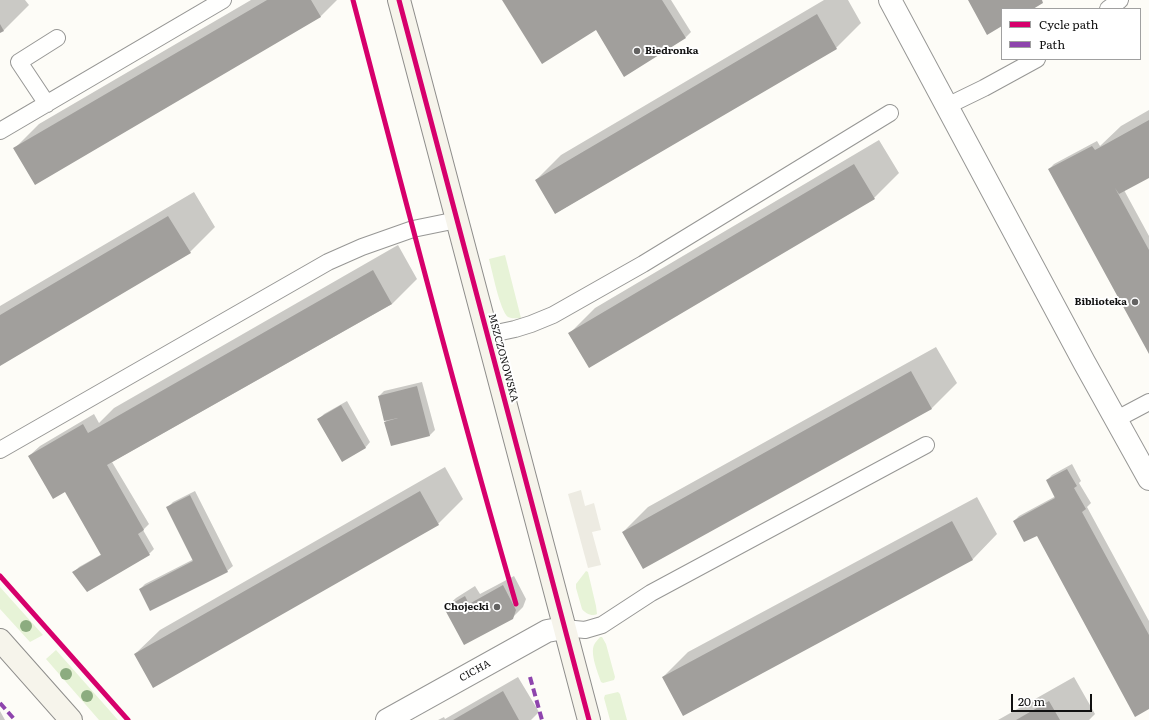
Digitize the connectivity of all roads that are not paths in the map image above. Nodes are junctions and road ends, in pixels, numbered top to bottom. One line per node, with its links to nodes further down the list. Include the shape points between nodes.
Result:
1 (223, 0): 8 (lane)
2 (399, 0): 12 (street, MSZCZONOWSKA)
3 (890, 0): 9 (street)
4 (1120, 0): 5 (lane)
5 (1109, 8)
6 (57, 38): 8 (lane, via 19,62)
7 (1035, 60): 9 (lane)
8 (47, 104): 11 (lane)
9 (947, 106): 15 (street)
10 (890, 113): 13 (lane, via 643,264 553,315 515,329)
11 (0, 132)
12 (457, 220): 13 (street, MSZCZONOWSKA); 17 (lane, via 413,229 328,262)
13 (487, 335): 19 (street, MSZCZONOWSKA)
14 (1149, 402): 15 (lane)
15 (1115, 420): 18 (street)
16 (926, 445): 19 (lane, via 651,593 602,625 585,630)
17 (0, 450)
18 (1149, 479)
19 (564, 628): 22 (street, CICHA, via 547,631); 23 (street, MSZCZONOWSKA)
20 (0, 640): 21 (street)
21 (71, 720)
22 (387, 720)
23 (589, 720)

